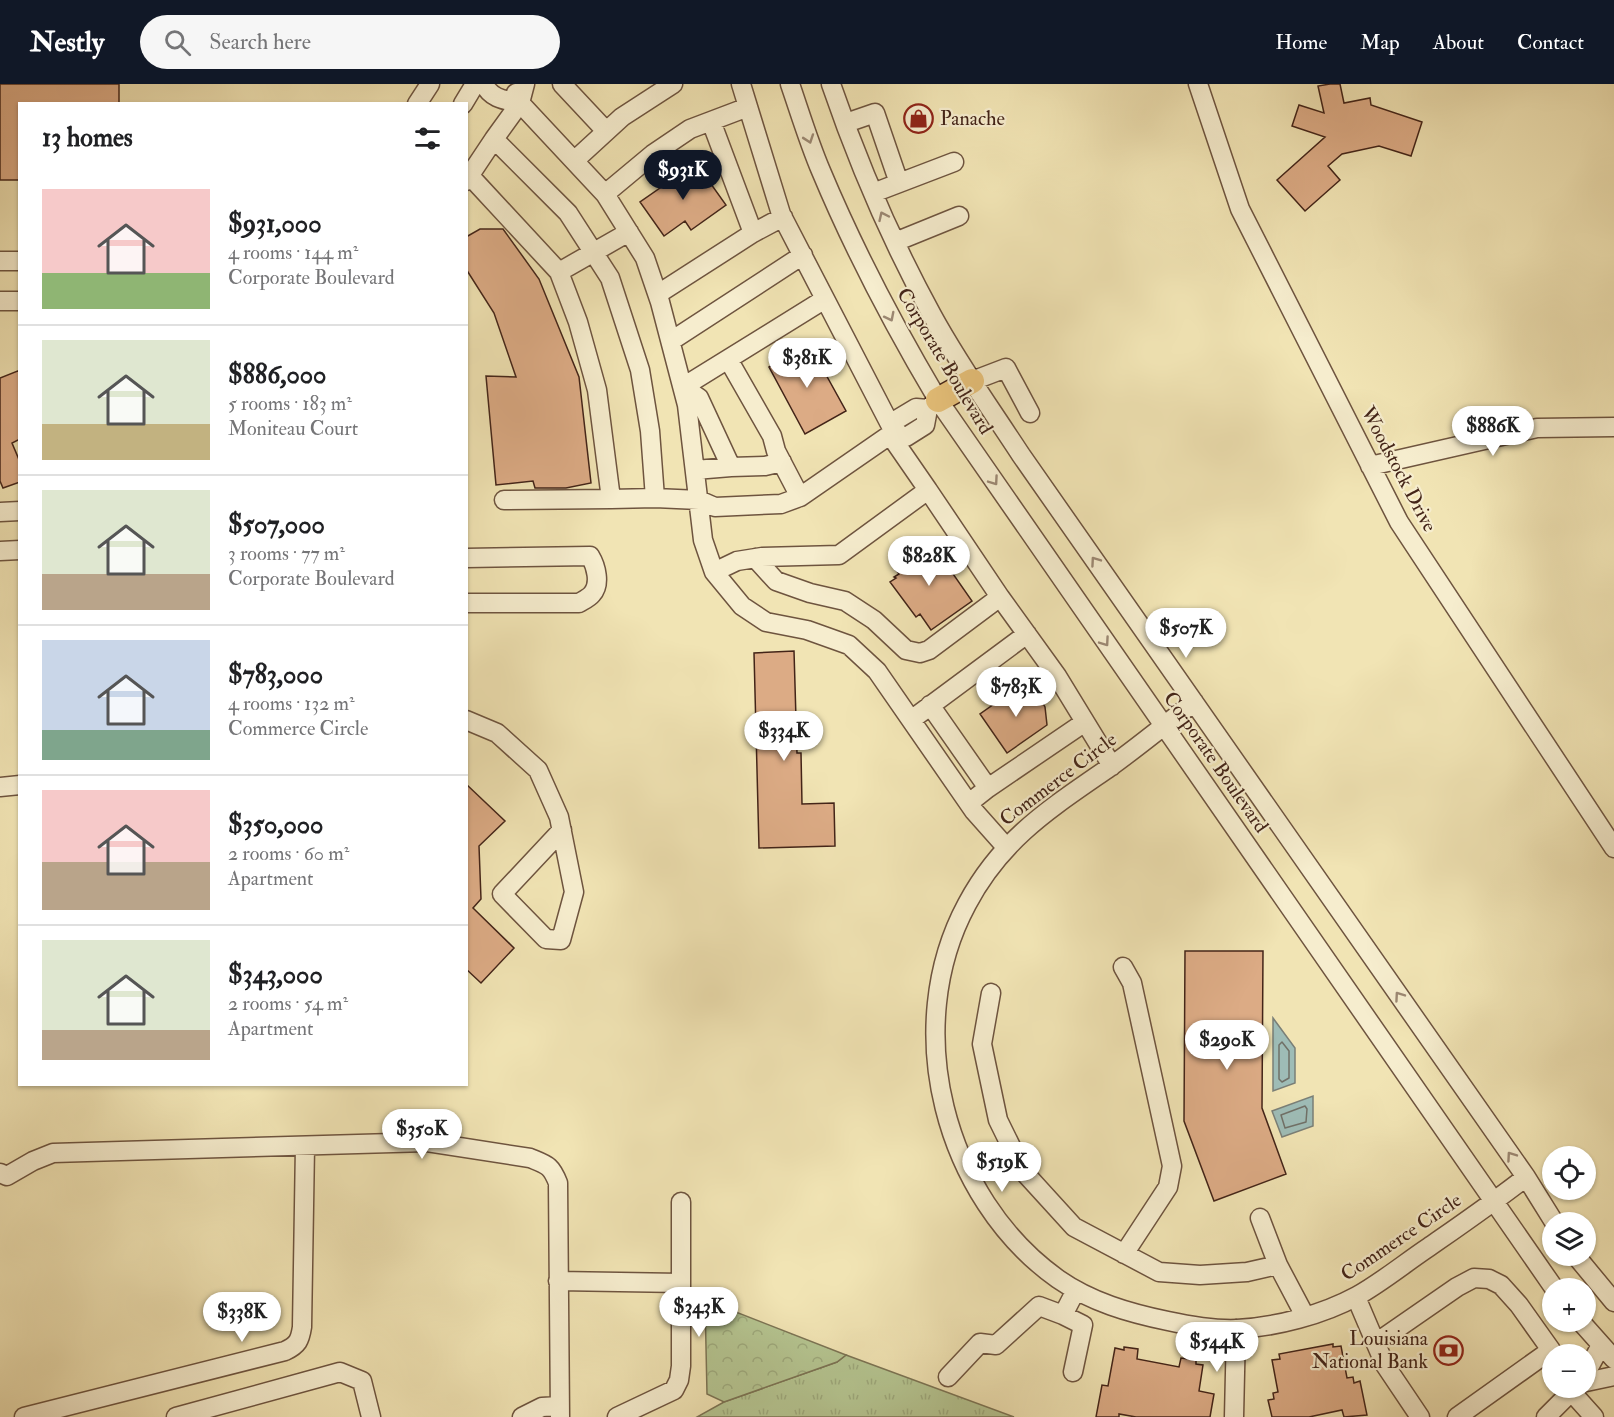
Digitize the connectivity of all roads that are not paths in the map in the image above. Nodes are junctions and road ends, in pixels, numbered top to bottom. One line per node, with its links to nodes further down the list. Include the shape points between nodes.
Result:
1 (430, 84): 12 (street)
2 (475, 84): 13 (street)
3 (484, 84): 14 (street, via 500,100)
4 (512, 84): 14 (street)
5 (525, 84): 14 (street)
6 (562, 84): 18 (street)
7 (673, 84): 18 (street)
8 (741, 84): 15 (street)
9 (790, 84): 44 (street, Corporate Boulevard, one-way to 44, via 820,169)
10 (831, 84): 17 (street, Corporate Boulevard)
11 (1198, 84): 49 (street, Woodstock Drive, via 1240,209)
12 (418, 102)
13 (464, 102)
14 (520, 103): 19 (street); 20 (street)
15 (748, 107): 16 (street); 27 (street)
16 (711, 121): 25 (street, via 690,129 653,154); 29 (street)
17 (846, 123): 23 (street, via 875,113); 24 (street, Corporate Boulevard)
18 (606, 131): 20 (street)
19 (494, 139): 22 (street); 31 (street, via 568,213)
20 (574, 161): 25 (street)
21 (954, 162): 23 (street)
22 (468, 178): 35 (street)
23 (899, 183): 24 (street)
24 (873, 193): 30 (street, Corporate Boulevard, one-way to 24)
25 (605, 194): 28 (street)
26 (958, 216): 30 (street)
27 (783, 217): 29 (street); 32 (street)
28 (629, 232): 31 (street); 36 (street, via 645,258)
29 (753, 233): 36 (street)
30 (895, 242): 42 (street, Corporate Boulevard, via 933,317)
31 (594, 253): 35 (street); 54 (street, via 610,278 640,370)
32 (803, 255): 37 (street); 40 (street)
33 (0, 261): 34 (street)
34 (18, 261)
35 (559, 272): 55 (street, via 597,390)
36 (658, 294): 40 (street)
37 (825, 299): 41 (street); 47 (street)
38 (0, 301): 39 (street)
39 (18, 301)
40 (671, 341): 43 (street)
41 (728, 359): 43 (street); 48 (street, via 772,436)
42 (972, 381): 44 (main road); 45 (street, via 1006,368); 68 (street, Corporate Boulevard, one-way to 42)
43 (683, 387): 50 (street, via 699,398); 51 (street)
44 (933, 404): 47 (street, via 916,408 896,420); 73 (street, Corporate Boulevard, one-way to 73)
45 (1030, 413)
46 (1614, 427): 49 (street, via 1537,428)
47 (892, 433): 52 (street); 53 (street)
48 (782, 462): 50 (street); 53 (street)
49 (1370, 466): 81 (street, Woodstock Drive, via 1399,522)
50 (731, 468): 51 (street)
51 (695, 470): 57 (street)
52 (928, 490): 63 (street, via 839,555); 65 (street)
53 (800, 497): 57 (street, via 781,504 715,507)
54 (655, 498): 55 (street); 57 (street)
55 (611, 499): 56 (street)
56 (504, 500)
57 (699, 500): 64 (street, via 704,540)
58 (0, 512): 59 (street)
59 (18, 512)
60 (18, 550): 61 (street)
61 (0, 551)
62 (468, 558): 66 (street, via 590,556 596,566 592,594 579,603)
63 (755, 558): 64 (street); 65 (street, via 776,581 845,601 874,620 906,650 920,654)
64 (714, 572): 70 (street, via 742,606 766,622 807,630 849,645 878,671)
65 (1000, 597): 67 (street)
66 (468, 603)
67 (1027, 634): 69 (street); 72 (street)
68 (1194, 702): 73 (street, Commerce Circle); 87 (street, Corporate Boulevard, one-way to 68)
69 (930, 705): 70 (street); 77 (street)
70 (911, 720): 78 (street)
71 (468, 721): 79 (street, via 497,733 538,770)
72 (1085, 722): 74 (street); 77 (street)
73 (1164, 726): 74 (street, Commerce Circle); 90 (street, Corporate Boulevard)
74 (1112, 766): 80 (street, Commerce Circle, via 1048,810)
75 (18, 785): 76 (street)
76 (0, 787)
77 (988, 788): 78 (street)
78 (969, 803): 80 (street)
79 (561, 830): 79 (street, via 574,892 561,940 546,939 502,894)
80 (1006, 847): 86 (street, Commerce Circle, via 965,906 938,988 935,1022 941,1097 950,1131)
81 (1614, 848)
82 (1123, 968): 93 (street, via 1132,983 1172,1166 1168,1187)
83 (991, 993): 85 (street, via 982,1044 998,1120)
84 (305, 1146): 88 (street, via 53,1153); 97 (street, via 427,1142 530,1158 545,1164 553,1169 558,1183); 119 (street, via 302,1327 294,1347)
85 (1014, 1153): 86 (street); 93 (street, via 1023,1171 1074,1227)
86 (968, 1170): 99 (street, Commerce Circle, via 992,1211 1022,1248)
87 (1526, 1177): 90 (street, Commerce Circle); 91 (street, Corporate Boulevard)
88 (2, 1178)
89 (681, 1202): 98 (street)
90 (1494, 1202): 96 (street, Corporate Boulevard); 100 (street, Commerce Circle)
91 (1548, 1212)
92 (1260, 1218): 94 (street)
93 (1124, 1254): 94 (street, via 1159,1272 1180,1274 1247,1272)
94 (1278, 1265): 103 (street)
95 (1584, 1266): 101 (street)
96 (1547, 1278)
97 (558, 1281): 98 (street); 118 (street)
98 (681, 1283): 123 (street, via 679,1380 674,1390)
99 (1076, 1290): 102 (street); 104 (street, Commerce Circle, via 1136,1315)
100 (1356, 1296): 103 (street, Commerce Circle); 106 (street)
101 (1614, 1302)
102 (1063, 1315): 112 (street, via 1083,1325); 114 (street, via 1039,1306 996,1345 980,1343)
103 (1305, 1316): 104 (street, Commerce Circle)
104 (1236, 1329): 124 (street)
105 (1590, 1332): 108 (street)
106 (1376, 1343): 107 (street, via 1474,1278 1501,1285); 125 (street, via 1385,1365)
107 (1546, 1344)
108 (1601, 1345): 109 (street); 111 (street)
109 (1596, 1354)
110 (1542, 1359): 126 (street)
111 (1614, 1359)
112 (1073, 1372)
113 (1614, 1376): 115 (street)
114 (948, 1377)
115 (1596, 1381)
116 (1564, 1398): 127 (street)
117 (1582, 1398): 128 (street)
118 (560, 1411): 122 (street, via 542,1407)
119 (24, 1417)
120 (176, 1417): 121 (street, via 340,1372 362,1381)
121 (371, 1417)
122 (522, 1417)
123 (617, 1417)
124 (1234, 1417)
125 (1420, 1417)
126 (1457, 1417)
127 (1546, 1417)
128 (1594, 1417)

